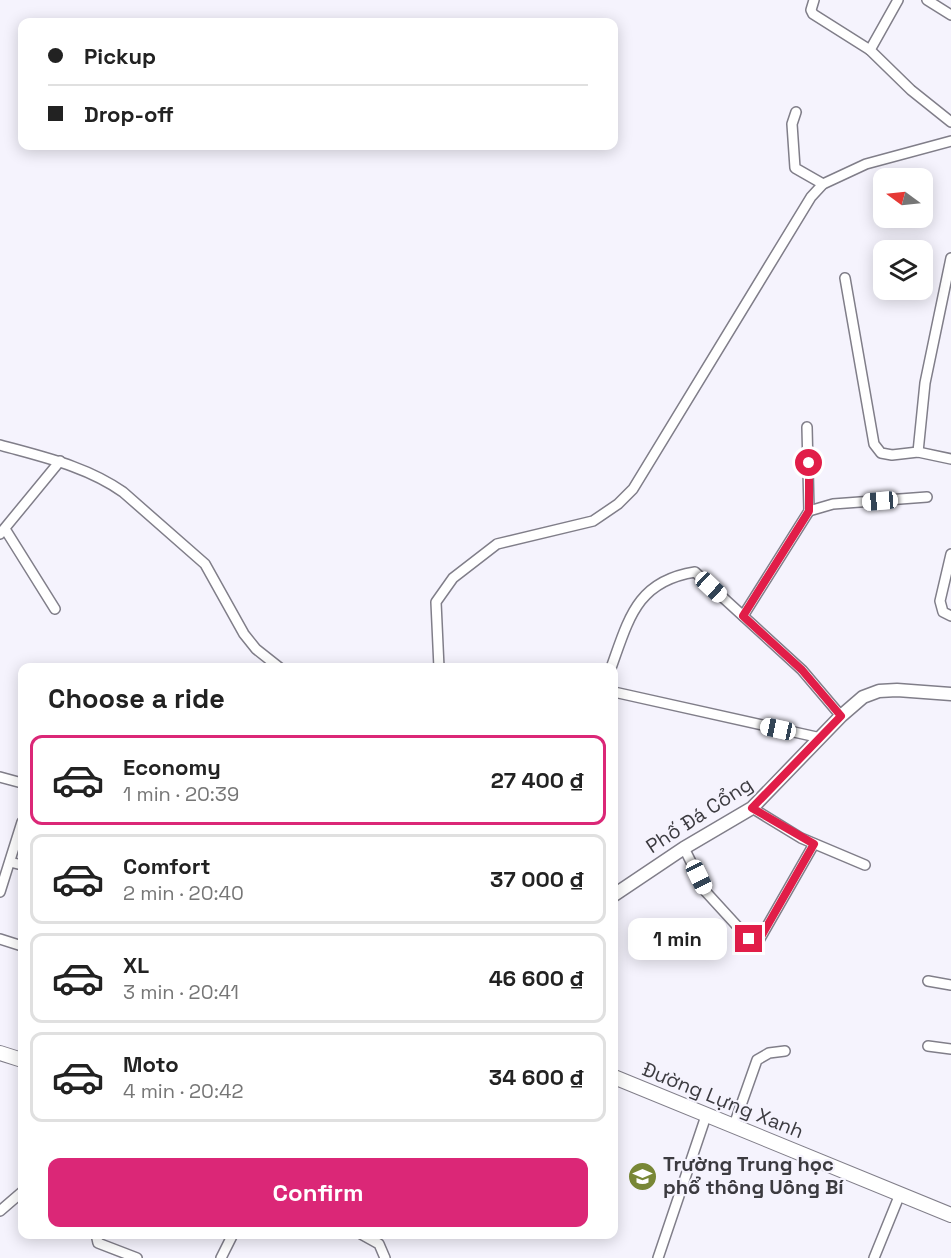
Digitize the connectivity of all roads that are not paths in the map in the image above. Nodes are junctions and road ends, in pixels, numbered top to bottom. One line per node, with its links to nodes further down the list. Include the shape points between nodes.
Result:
1 (814, 0): 5 (street, via 813,14)
2 (898, 0): 5 (street)
3 (927, 0): 4 (street)
4 (951, 15)
5 (870, 50): 7 (street)
6 (796, 112): 9 (street, via 792,124 795,168)
7 (951, 122)
8 (951, 141): 9 (street, via 866,164)
9 (823, 184): 25 (street, via 802,210 633,489 593,520 497,544 471,562 440,594 435,614)
10 (951, 258): 14 (street, via 924,383)
11 (845, 278): 14 (street, via 874,444 881,453)
12 (807, 427): 18 (street)
13 (0, 446): 16 (street)
14 (918, 452): 15 (street)
15 (951, 459)
16 (60, 460): 19 (street); 24 (street, via 109,483 197,556 244,634)
17 (927, 497): 18 (street, via 833,504)
18 (809, 511): 22 (street)
19 (2, 532): 21 (street)
20 (951, 554): 23 (street, via 940,601 943,612)
21 (55, 609)
22 (743, 616): 26 (street, via 695,572 674,575 656,585 637,605); 29 (street, via 802,670)
23 (951, 616)
24 (274, 663)
25 (439, 663)
26 (613, 663)
27 (618, 693): 30 (street)
28 (951, 694): 29 (street, Phố Đá Cổng, via 879,691 855,703)
29 (841, 716): 30 (street, Phố Đá Cổng)
30 (821, 738): 33 (street, Phố Đá Cổng)
31 (0, 777): 32 (street)
32 (18, 782)
33 (752, 808): 35 (street); 36 (street, Phố Đá Cổng)
34 (18, 835): 37 (street)
35 (814, 844): 36 (street, via 758,942 749,939 706,892); 39 (street)
36 (684, 848): 41 (street, Phố Đá Cổng)
37 (10, 862): 38 (street); 40 (street)
38 (18, 865)
39 (865, 865)
40 (0, 892)
41 (618, 892)
42 (0, 939): 43 (street)
43 (18, 945)
44 (928, 981): 45 (street)
45 (951, 985)
46 (928, 1046): 47 (street)
47 (951, 1049)
48 (785, 1050): 53 (street, via 757,1060)
49 (0, 1053): 50 (main road)
50 (18, 1059)
51 (618, 1079): 52 (main road, Đường Lựng Xanh)
52 (706, 1116): 53 (main road, Đường Lựng Xanh); 64 (street)
53 (734, 1125): 54 (main road, Đường Lựng Xanh)
54 (900, 1194): 57 (main road, Đường Lựng Xanh); 65 (street)
55 (18, 1195): 56 (street)
56 (0, 1211)
57 (951, 1215)
58 (97, 1239): 61 (street, via 98,1243)
59 (230, 1239): 62 (street)
60 (370, 1239): 63 (street, via 379,1244)
61 (137, 1258)
62 (221, 1258)
63 (385, 1258)
64 (658, 1258)
65 (874, 1258)

